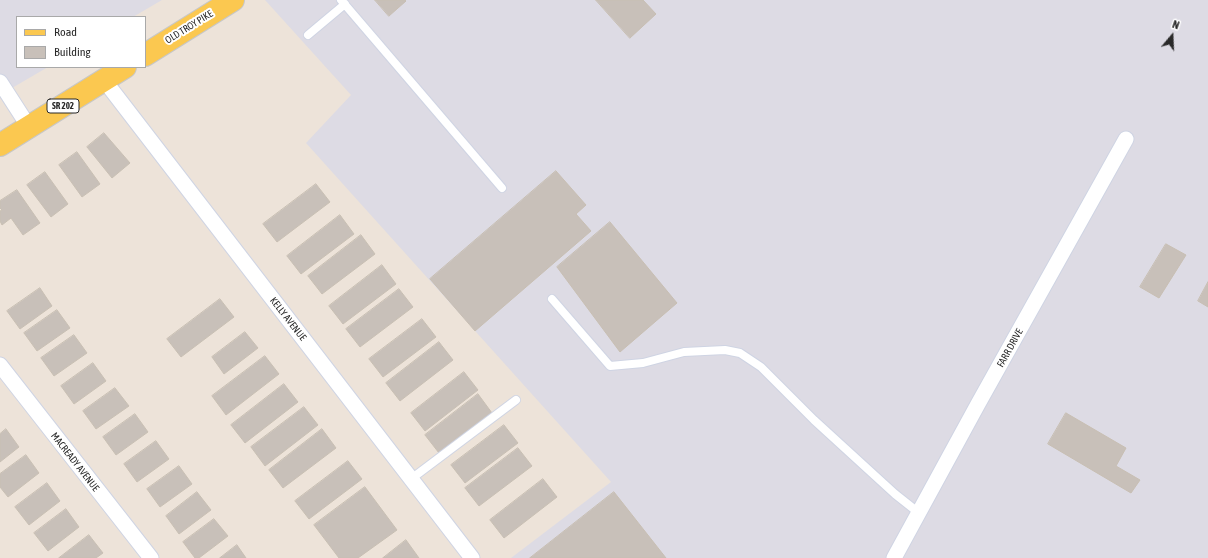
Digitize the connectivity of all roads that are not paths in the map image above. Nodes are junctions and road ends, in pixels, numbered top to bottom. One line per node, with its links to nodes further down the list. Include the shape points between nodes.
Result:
1 (233, 0): 4 (main road, OLD TROY PIKE)
2 (343, 2): 3 (lane); 11 (lane)
3 (308, 35)
4 (146, 54)
5 (123, 68): 6 (main road, SR 202)
6 (104, 80): 8 (main road, SR 202); 15 (street, KELLY AVENUE)
7 (0, 82): 8 (street)
8 (29, 127): 10 (main road, SR 202)
9 (1126, 138): 16 (street, FARR DRIVE)
10 (0, 145)
11 (502, 188)
12 (552, 299): 16 (lane, via 610,366 643,363 684,352 725,350 740,353 761,367 814,420)
13 (0, 366): 17 (street, MACREADY AVENUE)
14 (516, 400): 15 (lane)
15 (411, 479): 18 (street, KELLY AVENUE)
16 (919, 513): 19 (street, FARR DRIVE)
17 (151, 558)
18 (472, 558)
19 (894, 558)

